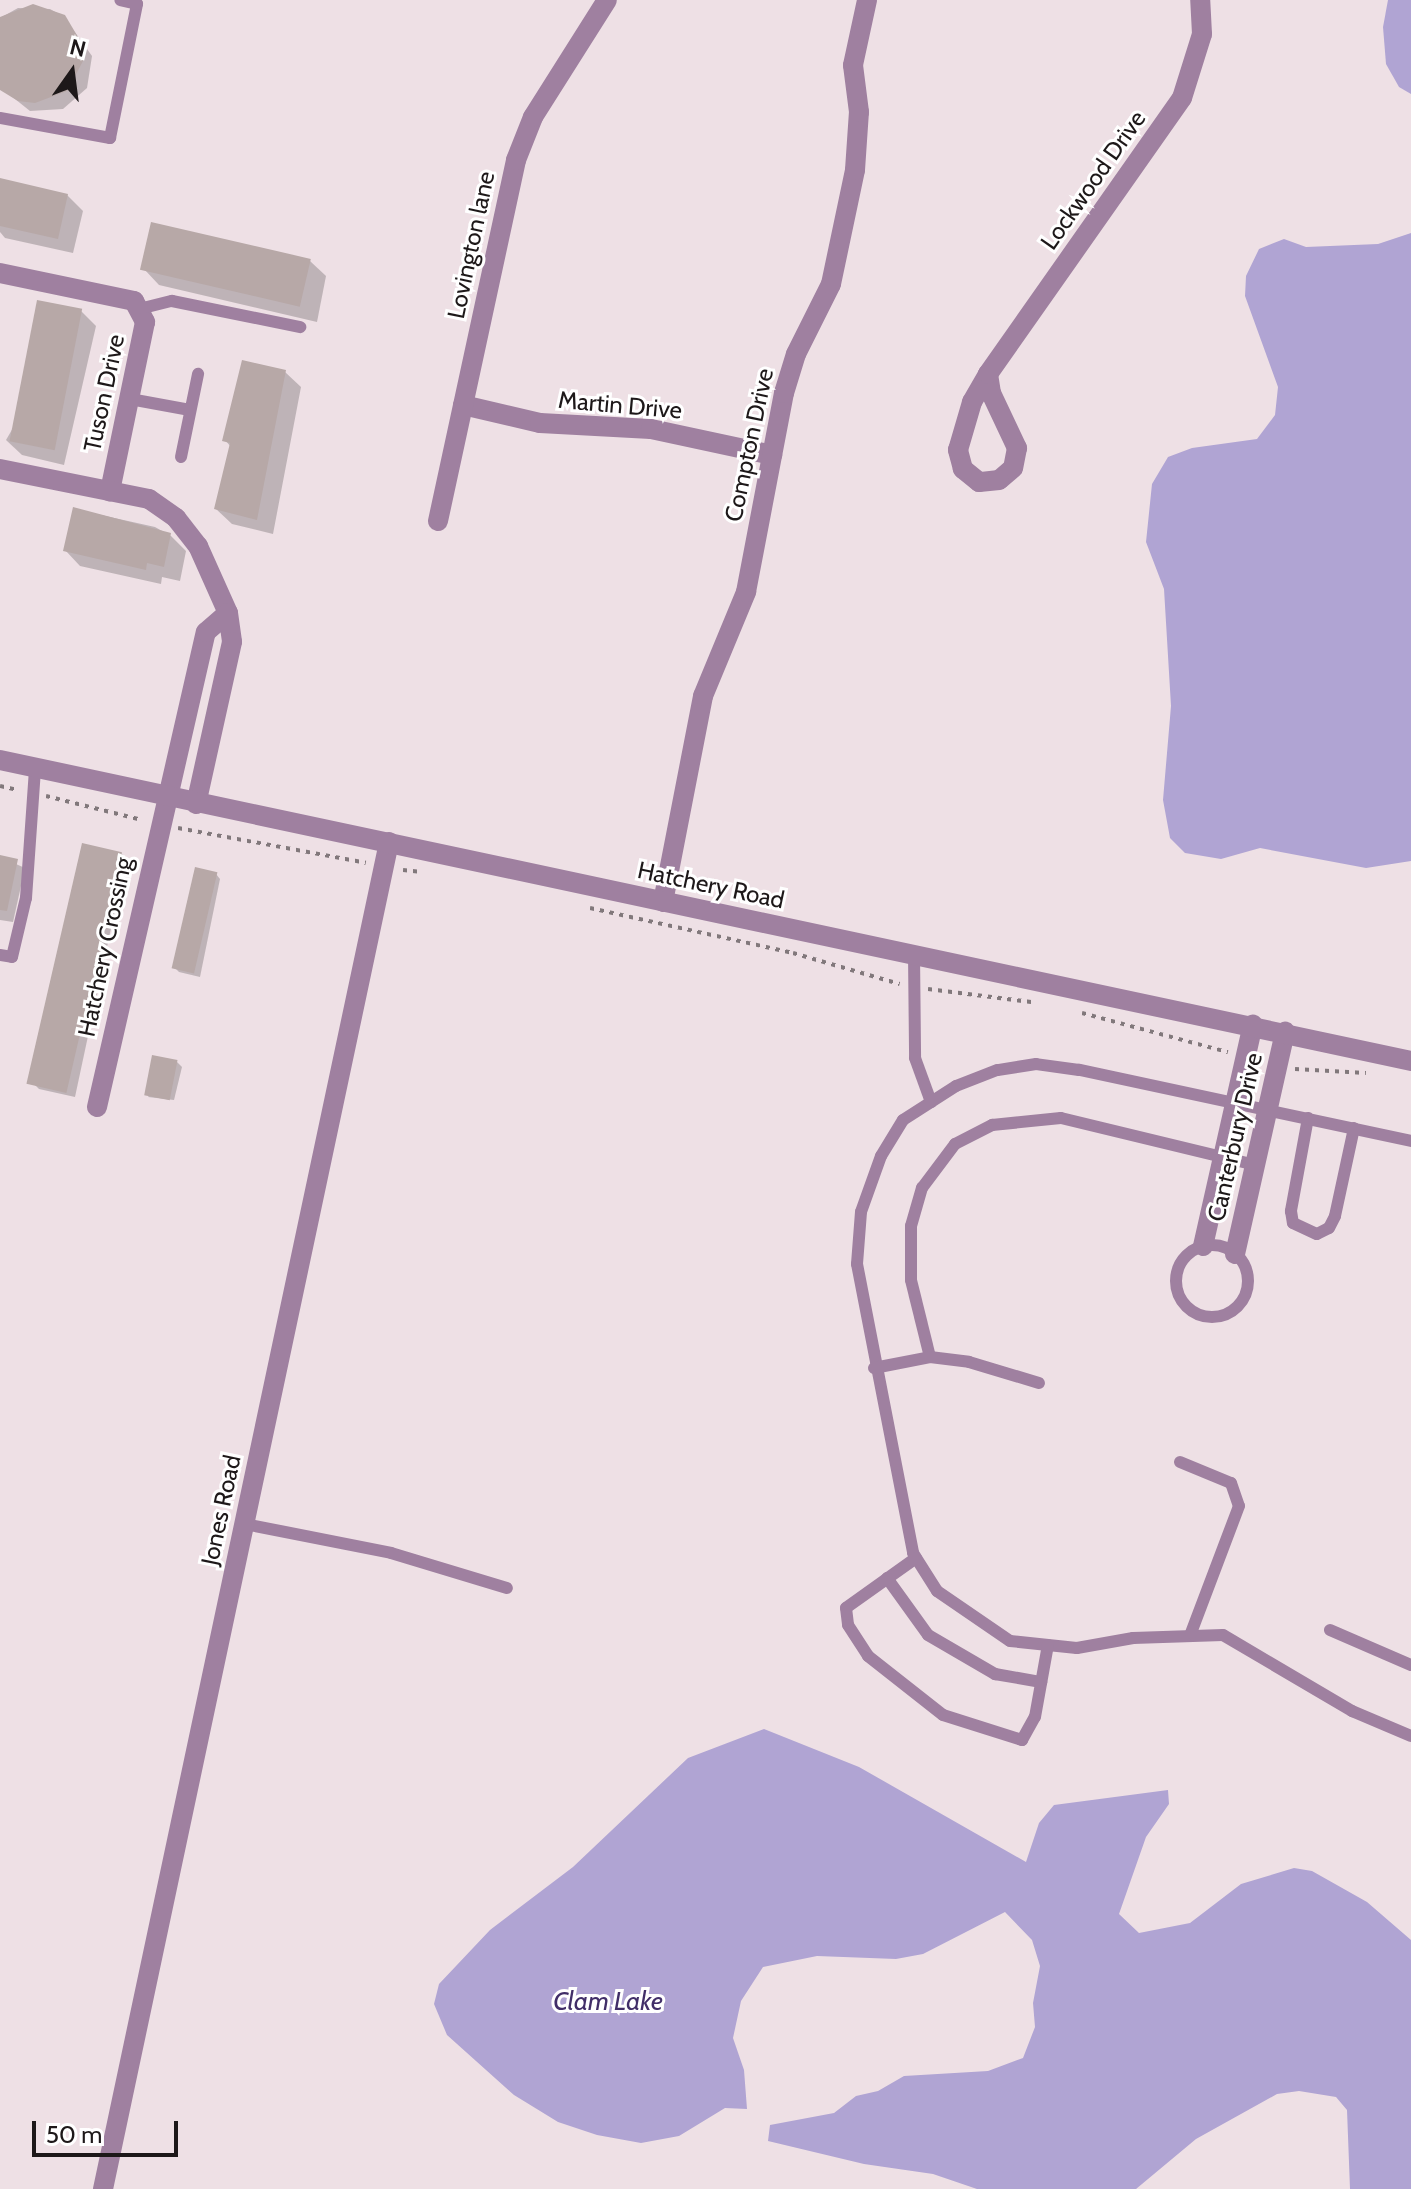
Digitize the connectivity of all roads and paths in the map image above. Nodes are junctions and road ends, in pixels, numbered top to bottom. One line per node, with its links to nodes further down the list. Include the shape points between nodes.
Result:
1 (120, 0): 5 (lane, via 137,4 110,138)
2 (607, 0): 12 (street, Lovington lane, via 533,117 516,160)
3 (867, 0): 14 (street, Compton Drive, via 853,65 859,112 855,170 831,284 796,354)
4 (1200, 0): 10 (street, Lockwood Drive, via 1202,34 1182,98)
5 (0, 118)
6 (0, 273): 7 (street, Tuson Drive, via 134,301)
7 (139, 309): 8 (lane, via 172,301); 11 (street, Tuson Drive, via 145,322)
8 (300, 327)
9 (198, 374): 13 (lane)
10 (988, 374): 10 (street, Lockwood Drive, via 960,429 958,450 963,469 979,482 999,480 1013,468 1017,448 991,393)
11 (130, 399): 13 (lane); 17 (street, Tuson Drive)
12 (463, 405): 14 (street, Martin Drive, via 540,423 651,429); 18 (street, Lovington lane)
13 (190, 410): 15 (lane)
14 (772, 455): 30 (street, Compton Drive, via 746,592 703,696)
15 (181, 457)
16 (0, 469): 17 (street, Tuson Drive)
17 (110, 491): 19 (street, Tuson Drive, via 149,499 176,518 198,546)
18 (438, 521)
19 (228, 613): 24 (street, via 206,632); 25 (street, Tuson Drive, via 232,642)
20 (0, 760): 21 (street, Hatchery Road)
21 (35, 768): 23 (lane); 24 (street, Hatchery Road)
22 (0, 786): 23 (path)
23 (34, 793): 26 (path); 33 (lane, via 26,898 12,957)
24 (165, 798): 25 (street, Hatchery Road); 26 (street, Hatchery Crossing)
25 (196, 804): 27 (street, Hatchery Road)
26 (159, 823): 28 (path); 45 (street, Hatchery Crossing)
27 (389, 842): 28 (street, Jones Road); 30 (street, Hatchery Road)
28 (384, 866): 29 (path); 58 (street, Jones Road)
29 (428, 872)
30 (663, 902): 32 (street, Hatchery Road)
31 (581, 906): 34 (path, via 793,953)
32 (914, 954): 34 (lane); 37 (street, Hatchery Road)
33 (0, 955)
34 (912, 986): 35 (path); 43 (lane, via 915,1058)
35 (1041, 1004)
36 (1076, 1011): 39 (path)
37 (1253, 1025): 38 (street, Hatchery Road); 39 (street, Canterbury Drive)
38 (1285, 1032): 40 (street, Hatchery Road); 41 (street, Canterbury Drive)
39 (1246, 1057): 44 (street, Canterbury Drive)
40 (1411, 1061)
41 (1278, 1066): 42 (path); 46 (street, Canterbury Drive)
42 (1376, 1074)
43 (931, 1102): 44 (lane, via 997,1070 1036,1064); 55 (lane, via 903,1120 881,1156 861,1212 857,1264)
44 (1237, 1103): 46 (lane); 50 (street, Canterbury Drive)
45 (97, 1107)
46 (1269, 1110): 47 (lane); 51 (street, Canterbury Drive)
47 (1308, 1118): 48 (lane); 48 (lane, via 1291,1211 1293,1223 1317,1234 1329,1228 1335,1216)
48 (1354, 1128): 49 (lane)
49 (1411, 1141)
50 (1224, 1157): 51 (lane); 52 (street, Canterbury Drive); 54 (lane, via 1061,1118 992,1125 955,1144 922,1188 911,1226 911,1280)
51 (1256, 1165): 53 (street, Canterbury Drive)
52 (1203, 1246): 53 (lane); 53 (lane, via 1180,1265 1176,1280 1189,1309 1203,1316 1234,1310 1244,1298 1245,1267)
53 (1235, 1254)
54 (930, 1357): 55 (lane); 56 (lane, via 969,1362)
55 (874, 1368): 59 (lane)
56 (1039, 1383)
57 (1180, 1462): 63 (lane, via 1231,1483 1239,1506)
58 (245, 1524): 61 (lane, via 391,1553); 68 (street, Jones Road)
59 (916, 1558): 60 (lane); 64 (lane, via 937,1591 969,1616 1010,1641)
60 (887, 1578): 66 (lane, via 928,1635 995,1674); 66 (lane, via 846,1608 848,1625 868,1656 943,1715 1022,1740 1035,1717)
61 (507, 1588)
62 (1330, 1630): 65 (lane)
63 (1191, 1633): 64 (lane, via 1077,1648); 67 (lane, via 1223,1635 1251,1647 1352,1711)
64 (1048, 1645): 66 (lane)
65 (1411, 1665)
66 (1041, 1682)
67 (1411, 1736)
68 (103, 2189)

